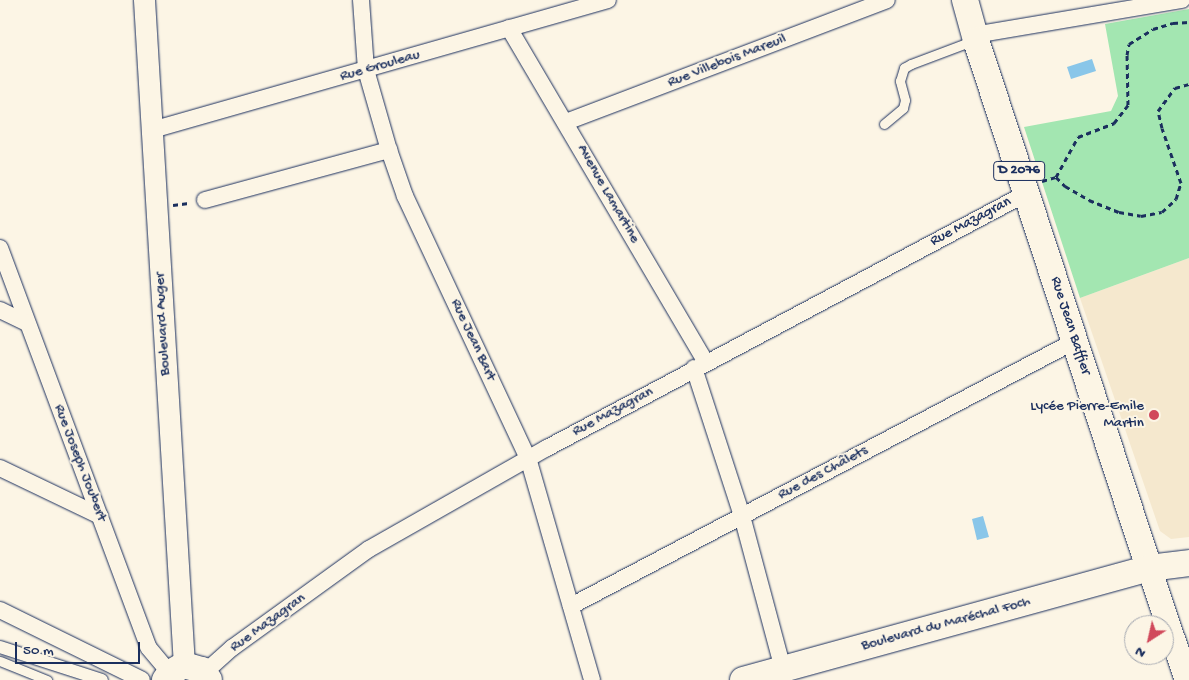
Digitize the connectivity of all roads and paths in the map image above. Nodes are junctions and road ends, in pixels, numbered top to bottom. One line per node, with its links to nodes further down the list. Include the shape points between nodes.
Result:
1 (144, 0): 14 (street, Boulevard Auger)
2 (361, 0): 10 (street, Rue Jean Bart)
3 (608, 0): 8 (street, Rue Grouleau)
4 (887, 0): 12 (street, Rue Villebois Mareuil)
5 (965, 0): 9 (main road, Rue Jean Baffier / D 2076)
6 (1182, 0): 9 (street)
7 (1189, 22): 11 (path, via 1153,29 1129,44 1128,106 1114,123 1078,137 1056,177 1089,200 1119,212 1141,216 1162,212 1176,199 1180,183 1158,111 1175,88)
8 (509, 28): 10 (street, Rue Grouleau); 12 (street, Avenue Lamartine)
9 (975, 37): 13 (lane, via 904,68 900,81 905,100 903,108); 16 (main road, Rue Jean Baffier / D 2076)
10 (366, 70): 14 (street, Rue Grouleau); 15 (street, Rue Jean Bart)
11 (1189, 84)
12 (566, 122): 23 (street, Avenue Lamartine)
13 (884, 124)
14 (152, 130): 18 (street, Boulevard Auger)
15 (390, 150): 17 (street); 24 (street, Rue Jean Bart, via 405,196)
16 (1027, 193): 22 (main road, Rue Jean Baffier / D 2076); 23 (street, Rue Mazagran)
17 (205, 200): 18 (path)
18 (157, 207): 34 (street, Boulevard Auger)
19 (0, 248): 21 (street, Rue Joseph Joubert)
20 (0, 310): 21 (street)
21 (27, 323): 26 (street, Rue Joseph Joubert)
22 (1075, 341): 27 (street, Rue des Châlets); 29 (main road, Rue Jean Baffier / D 2076)
23 (700, 365): 24 (street, Rue Mazagran); 27 (street, Avenue Lamartine)
24 (528, 458): 30 (street, Rue Jean Bart); 34 (street, Rue Mazagran, via 369,548)
25 (0, 468): 26 (street)
26 (100, 516): 34 (street, Rue Joseph Joubert, via 148,647)
27 (742, 516): 30 (street, Rue des Châlets); 35 (street, Avenue Lamartine)
28 (1189, 563): 29 (main road, Boulevard du Maréchal Foch)
29 (1149, 568): 35 (main road, Boulevard du Maréchal Foch); 41 (main road, Rue Jean Baffier)
30 (571, 606): 39 (street, Rue Jean Bart)
31 (0, 610): 38 (street)
32 (0, 647): 37 (street)
33 (0, 661): 36 (lane)
34 (190, 669)
35 (783, 669): 40 (main road, Boulevard du Maréchal Foch)
36 (47, 680)
37 (102, 680)
38 (142, 680)
39 (592, 680)
40 (743, 680)
41 (1186, 680)

